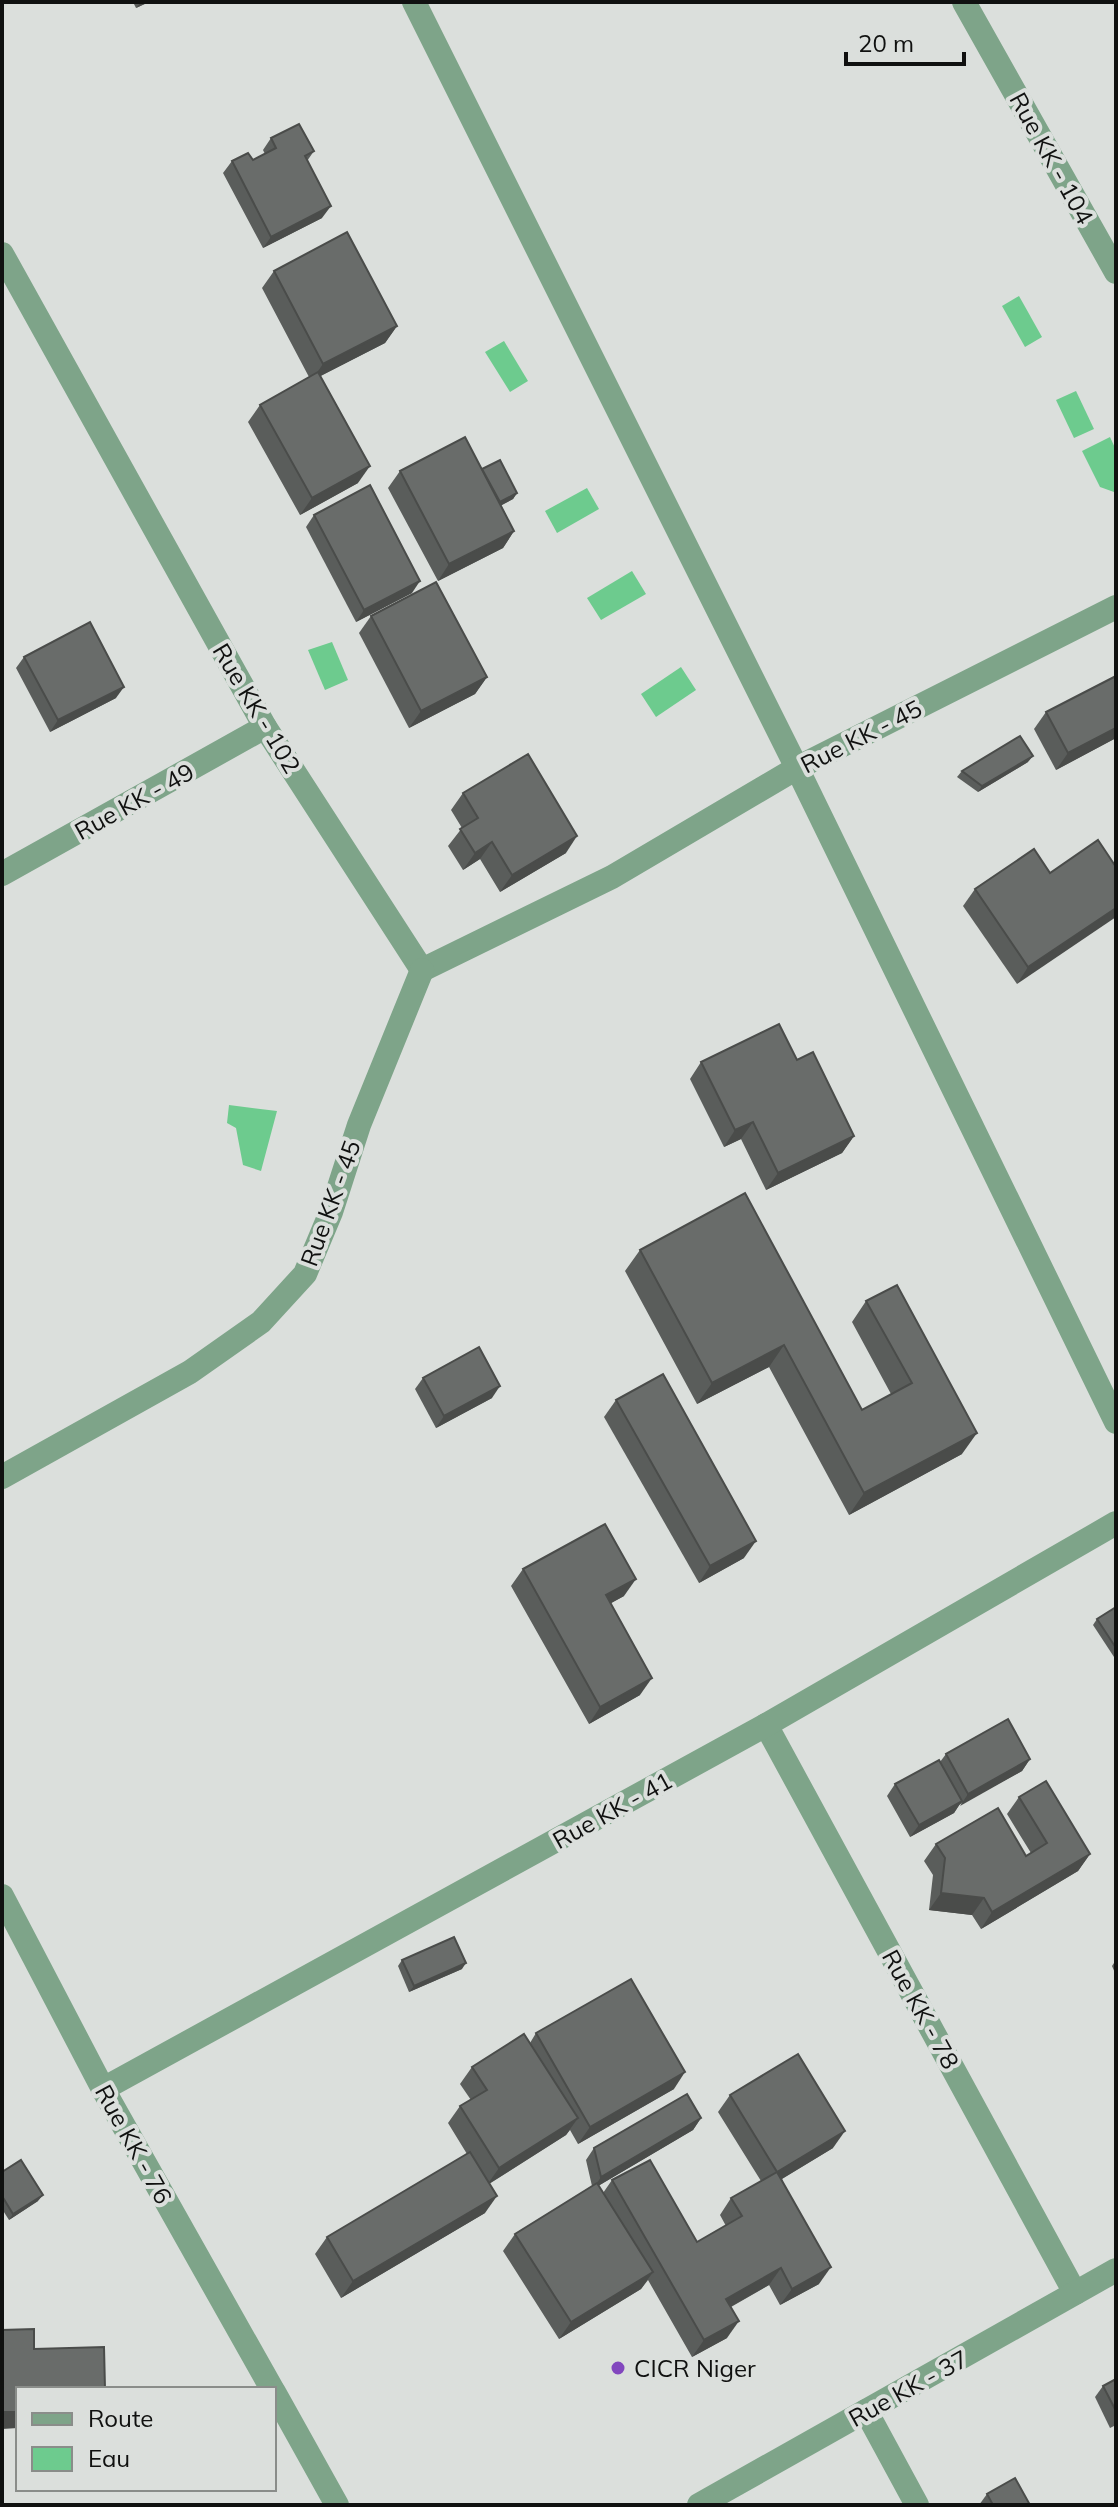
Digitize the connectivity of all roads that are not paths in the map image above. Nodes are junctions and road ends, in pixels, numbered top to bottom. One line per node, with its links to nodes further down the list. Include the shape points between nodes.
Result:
1 (414, 2): 7 (street)
2 (964, 2): 4 (street, Rue KK - 104)
3 (2, 254): 6 (street, Rue KK - 102)
4 (1116, 272)
5 (1116, 607): 7 (street, Rue KK - 45)
6 (265, 727): 8 (street, Rue KK - 49); 9 (street, Rue KK - 102)
7 (797, 768): 9 (street, Rue KK - 45, via 612,877); 10 (street)
8 (2, 874)
9 (422, 970): 11 (street, Rue KK - 45, via 305,1274 261,1322 190,1372)
10 (1116, 1422)
11 (2, 1477)
12 (1116, 1523): 13 (street, Rue KK - 41)
13 (766, 1725): 15 (street, Rue KK - 41); 17 (street, Rue KK - 78)
14 (2, 1896): 15 (street, Rue KK - 76)
15 (103, 2089): 18 (street, Rue KK - 76)
16 (1116, 2270): 17 (street, Rue KK - 37)
17 (1075, 2293): 20 (street, Rue KK - 37)
18 (271, 2387)
19 (276, 2396): 21 (street, Rue KK - 76)
20 (866, 2411): 22 (street, Rue KK - 37); 23 (street)
21 (337, 2505)
22 (699, 2505)
23 (917, 2505)

